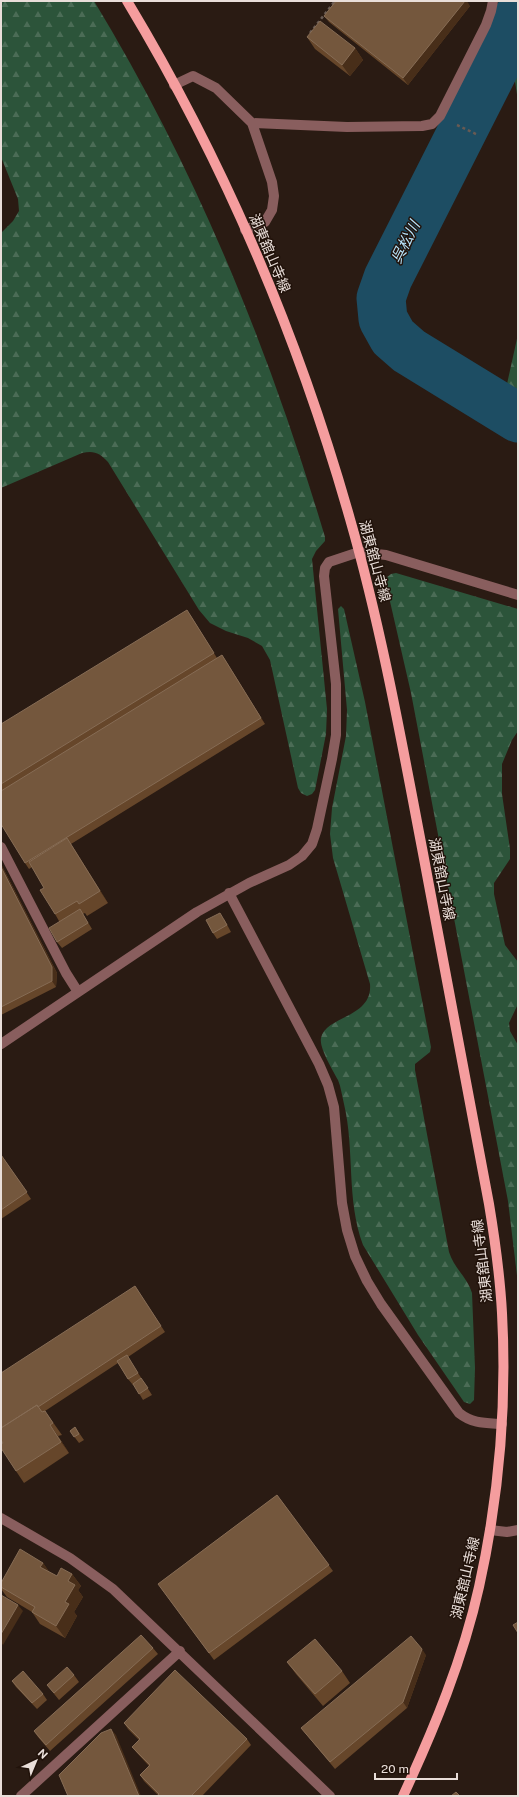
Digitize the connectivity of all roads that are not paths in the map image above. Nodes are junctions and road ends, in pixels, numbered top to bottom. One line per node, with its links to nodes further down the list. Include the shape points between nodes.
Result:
1 (127, 1): 3 (main road, 湖東舘山寺線)
2 (493, 1): 4 (street, via 486,25 440,116 432,124 347,127)
3 (174, 85): 4 (street, via 193,76 216,88); 5 (main road, 湖東舘山寺線)
4 (252, 123): 5 (street, via 272,182 274,196 272,210 265,222)
5 (245, 230): 6 (main road, 湖東舘山寺線, via 313,401)
6 (359, 552): 7 (street, via 386,555); 9 (street, via 329,562 325,568 336,684 336,728 332,759 312,844 302,856 289,865); 12 (main road, 湖東舘山寺線, via 393,696 489,1204 502,1314)
7 (518, 595)
8 (1, 847): 10 (street)
9 (229, 893): 10 (street); 12 (street, via 328,1085 334,1107 346,1230 367,1281 459,1413 468,1420)
10 (78, 992): 11 (street)
11 (1, 1044)
12 (502, 1424): 14 (main road, 湖東舘山寺線)
13 (1, 1518): 16 (street, via 92,1573 134,1606)
14 (490, 1530): 15 (street); 19 (main road, 湖東舘山寺線, via 479,1588 464,1640 427,1744)
15 (518, 1530)
16 (180, 1651): 17 (street); 18 (street)
17 (22, 1796)
18 (330, 1796)
19 (403, 1796)

